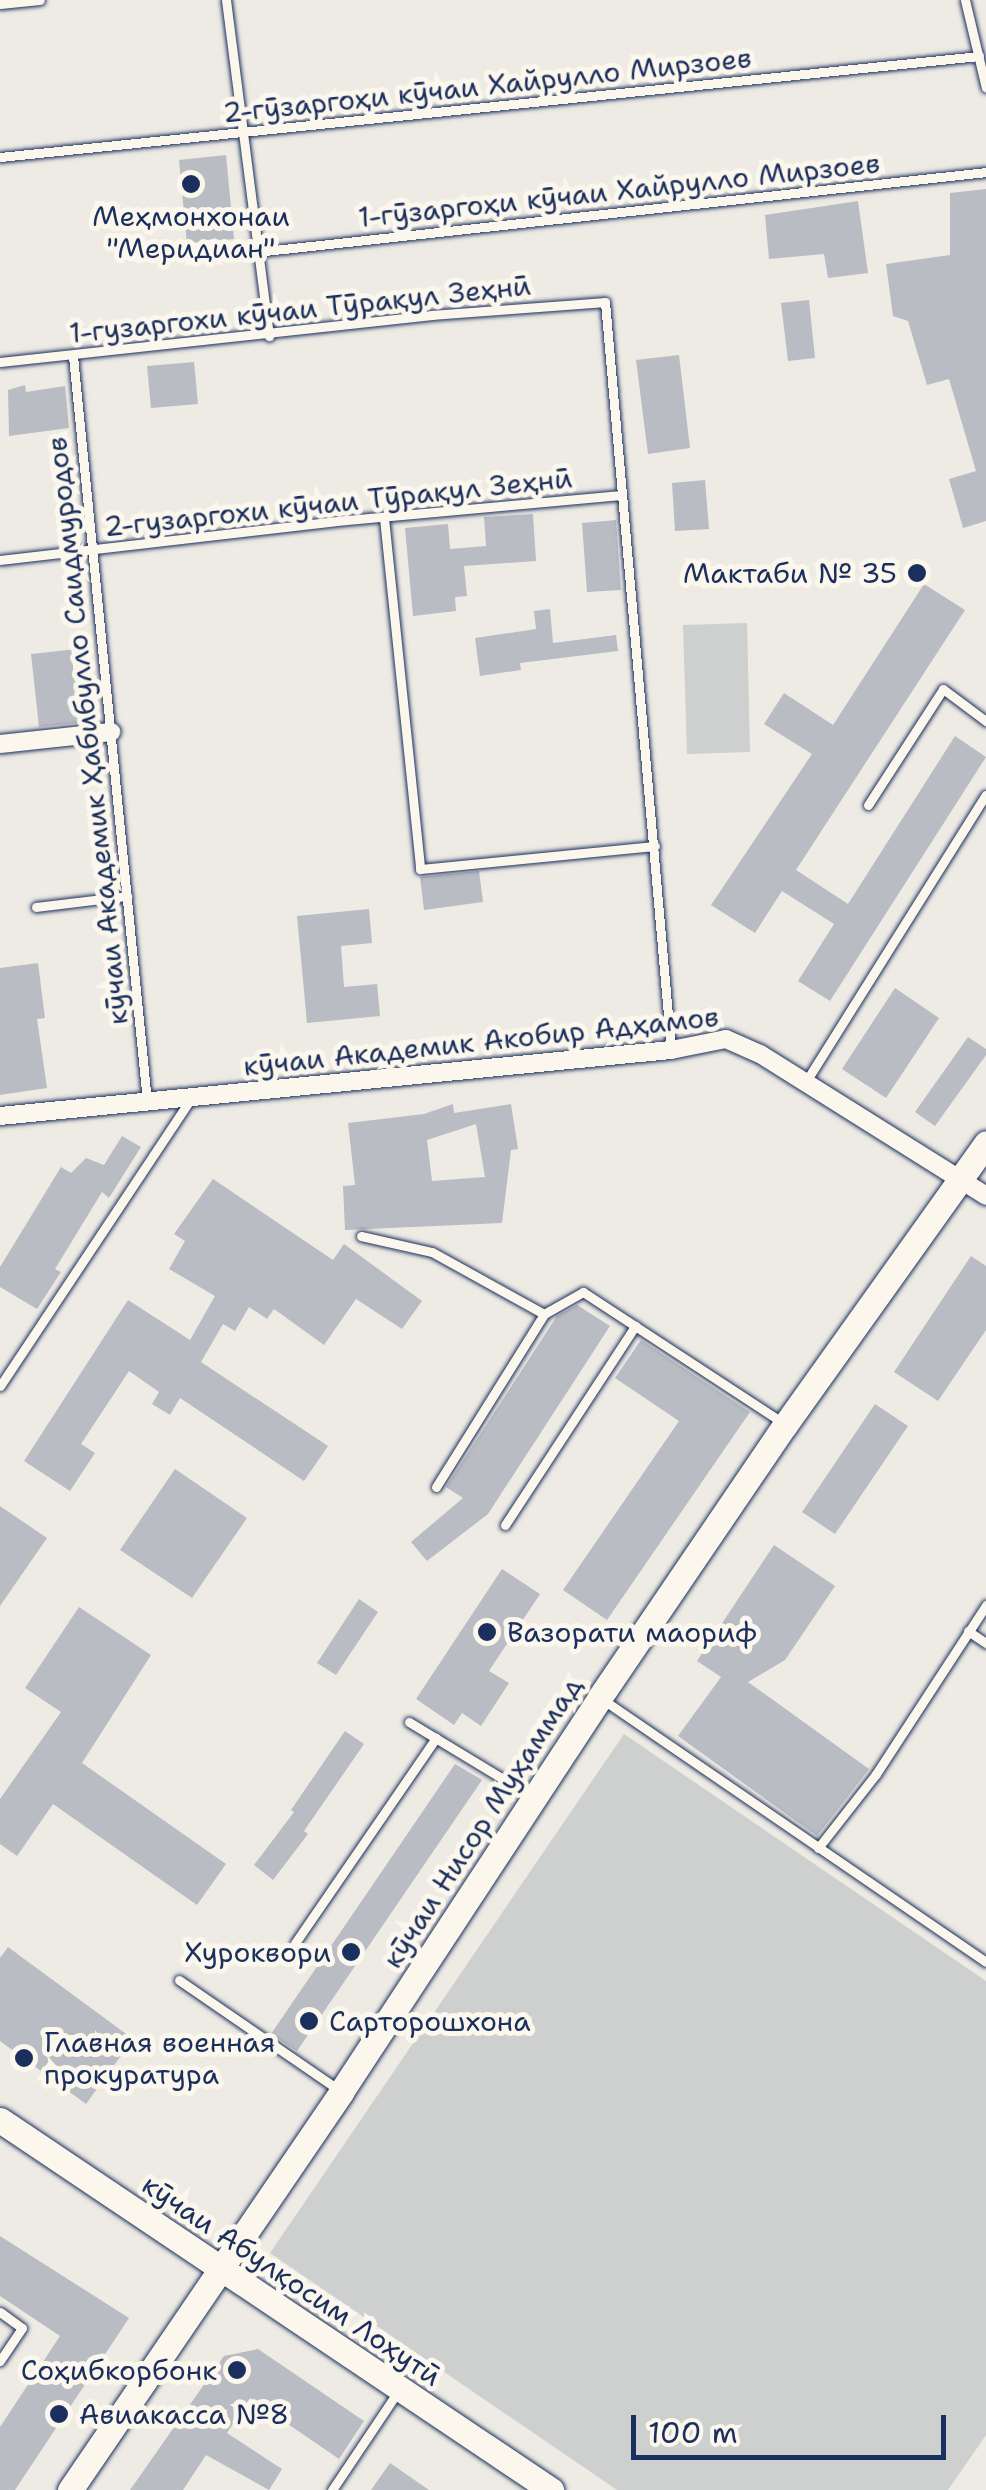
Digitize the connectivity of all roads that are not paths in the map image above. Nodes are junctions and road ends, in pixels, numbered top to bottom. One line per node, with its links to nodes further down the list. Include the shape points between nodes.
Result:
1 (40, 0): 4 (lane)
2 (226, 0): 7 (lane)
3 (964, 0): 5 (lane)
4 (0, 4)
5 (979, 56): 6 (lane); 7 (lane, 2-гӯзаргоҳи кӯчаи Хайрулло Мирзоев)
6 (986, 88)
7 (240, 133): 8 (lane, 2-гӯзаргоҳи кӯчаи Хайрулло Мирзоев); 10 (lane)
8 (0, 157)
9 (986, 172): 10 (lane, 1-гӯзаргоҳи кӯчаи Хайрулло Мирзоев)
10 (256, 252): 11 (lane)
11 (269, 336): 12 (lane, 1-гузаргохи кӯчаи Тӯрақул Зеҳнӣ); 14 (lane, 1-гузаргохи кӯчаи Тӯрақул Зеҳнӣ, via 604,302)
12 (73, 356): 13 (lane, 1-гузаргохи кӯчаи Тӯрақул Зеҳнӣ); 16 (lane, кӯчаи Академик Ҳабибулло Саидмуродов)
13 (0, 362)
14 (622, 495): 15 (lane, 2-гузаргохи кӯчаи Тӯрақул Зеҳнӣ); 23 (lane)
15 (384, 518): 16 (lane, 2-гузаргохи кӯчаи Тӯрақул Зеҳнӣ); 23 (lane, via 420,870)
16 (91, 550): 17 (lane, 2-гузаргохи кӯчаи Тӯрақул Зеҳнӣ); 19 (lane, кӯчаи Академик Ҳабибулло Саидмуродов)
17 (0, 560)
18 (986, 720): 22 (lane, via 943,688)
19 (111, 732): 20 (street); 24 (lane, кӯчаи Академик Ҳабибулло Саидмуродов)
20 (0, 744)
21 (986, 796): 27 (lane)
22 (868, 805)
23 (655, 846): 26 (lane)
24 (127, 896): 25 (lane); 29 (lane, кӯчаи Академик Ҳабибулло Саидмуродов)
25 (36, 908)
26 (671, 1050): 27 (street, кӯчаи Академик Акобир Адҳамов, via 726,1039); 28 (street, кӯчаи Академик Акобир Адҳамов)
27 (805, 1083): 32 (street, кӯчаи Академик Акобир Адҳамов)
28 (190, 1098): 29 (street, кӯчаи Академик Акобир Адҳамов); 37 (lane)
29 (147, 1101): 30 (street, кӯчаи Академик Акобир Адҳамов)
30 (0, 1116)
31 (986, 1143): 32 (street, кӯчаи Нисор Муҳаммад)
32 (961, 1180): 33 (street, кӯчаи Академик Акобир Адҳамов); 38 (street, кӯчаи Нисор Муҳаммад)
33 (986, 1196)
34 (361, 1236): 35 (lane, via 432,1252)
35 (544, 1314): 36 (lane, via 583,1292); 39 (lane)
36 (635, 1326): 38 (lane); 40 (lane)
37 (0, 1386)
38 (785, 1425): 44 (street, кӯчаи Нисор Муҳаммад)
39 (436, 1487)
40 (505, 1525)
41 (986, 1605): 42 (lane)
42 (968, 1630): 43 (lane); 48 (lane, via 876,1774)
43 (986, 1642)
44 (600, 1697): 47 (street, кӯчаи Нисор Муҳаммад); 48 (lane)
45 (409, 1722): 46 (lane)
46 (436, 1738): 47 (lane); 49 (lane)
47 (533, 1798): 52 (street, кӯчаи Нисор Муҳаммад)
48 (818, 1848): 50 (lane)
49 (295, 1943)
50 (986, 1962)
51 (179, 1980): 52 (lane)
52 (341, 2092): 54 (street, кӯчаи Нисор Муҳаммад)
53 (0, 2120): 54 (street, кӯчаи Абулқосим Лоҳутӣ)
54 (221, 2267): 57 (street, кӯчаи Абулқосим Лоҳутӣ); 58 (street, кӯчаи Нисор Муҳаммад)
55 (0, 2312): 56 (lane, via 22,2328)
56 (0, 2361)
57 (400, 2388): 59 (lane); 60 (street, кӯчаи Абулқосим Лоҳутӣ)
58 (70, 2490)
59 (332, 2490)
60 (551, 2490)

